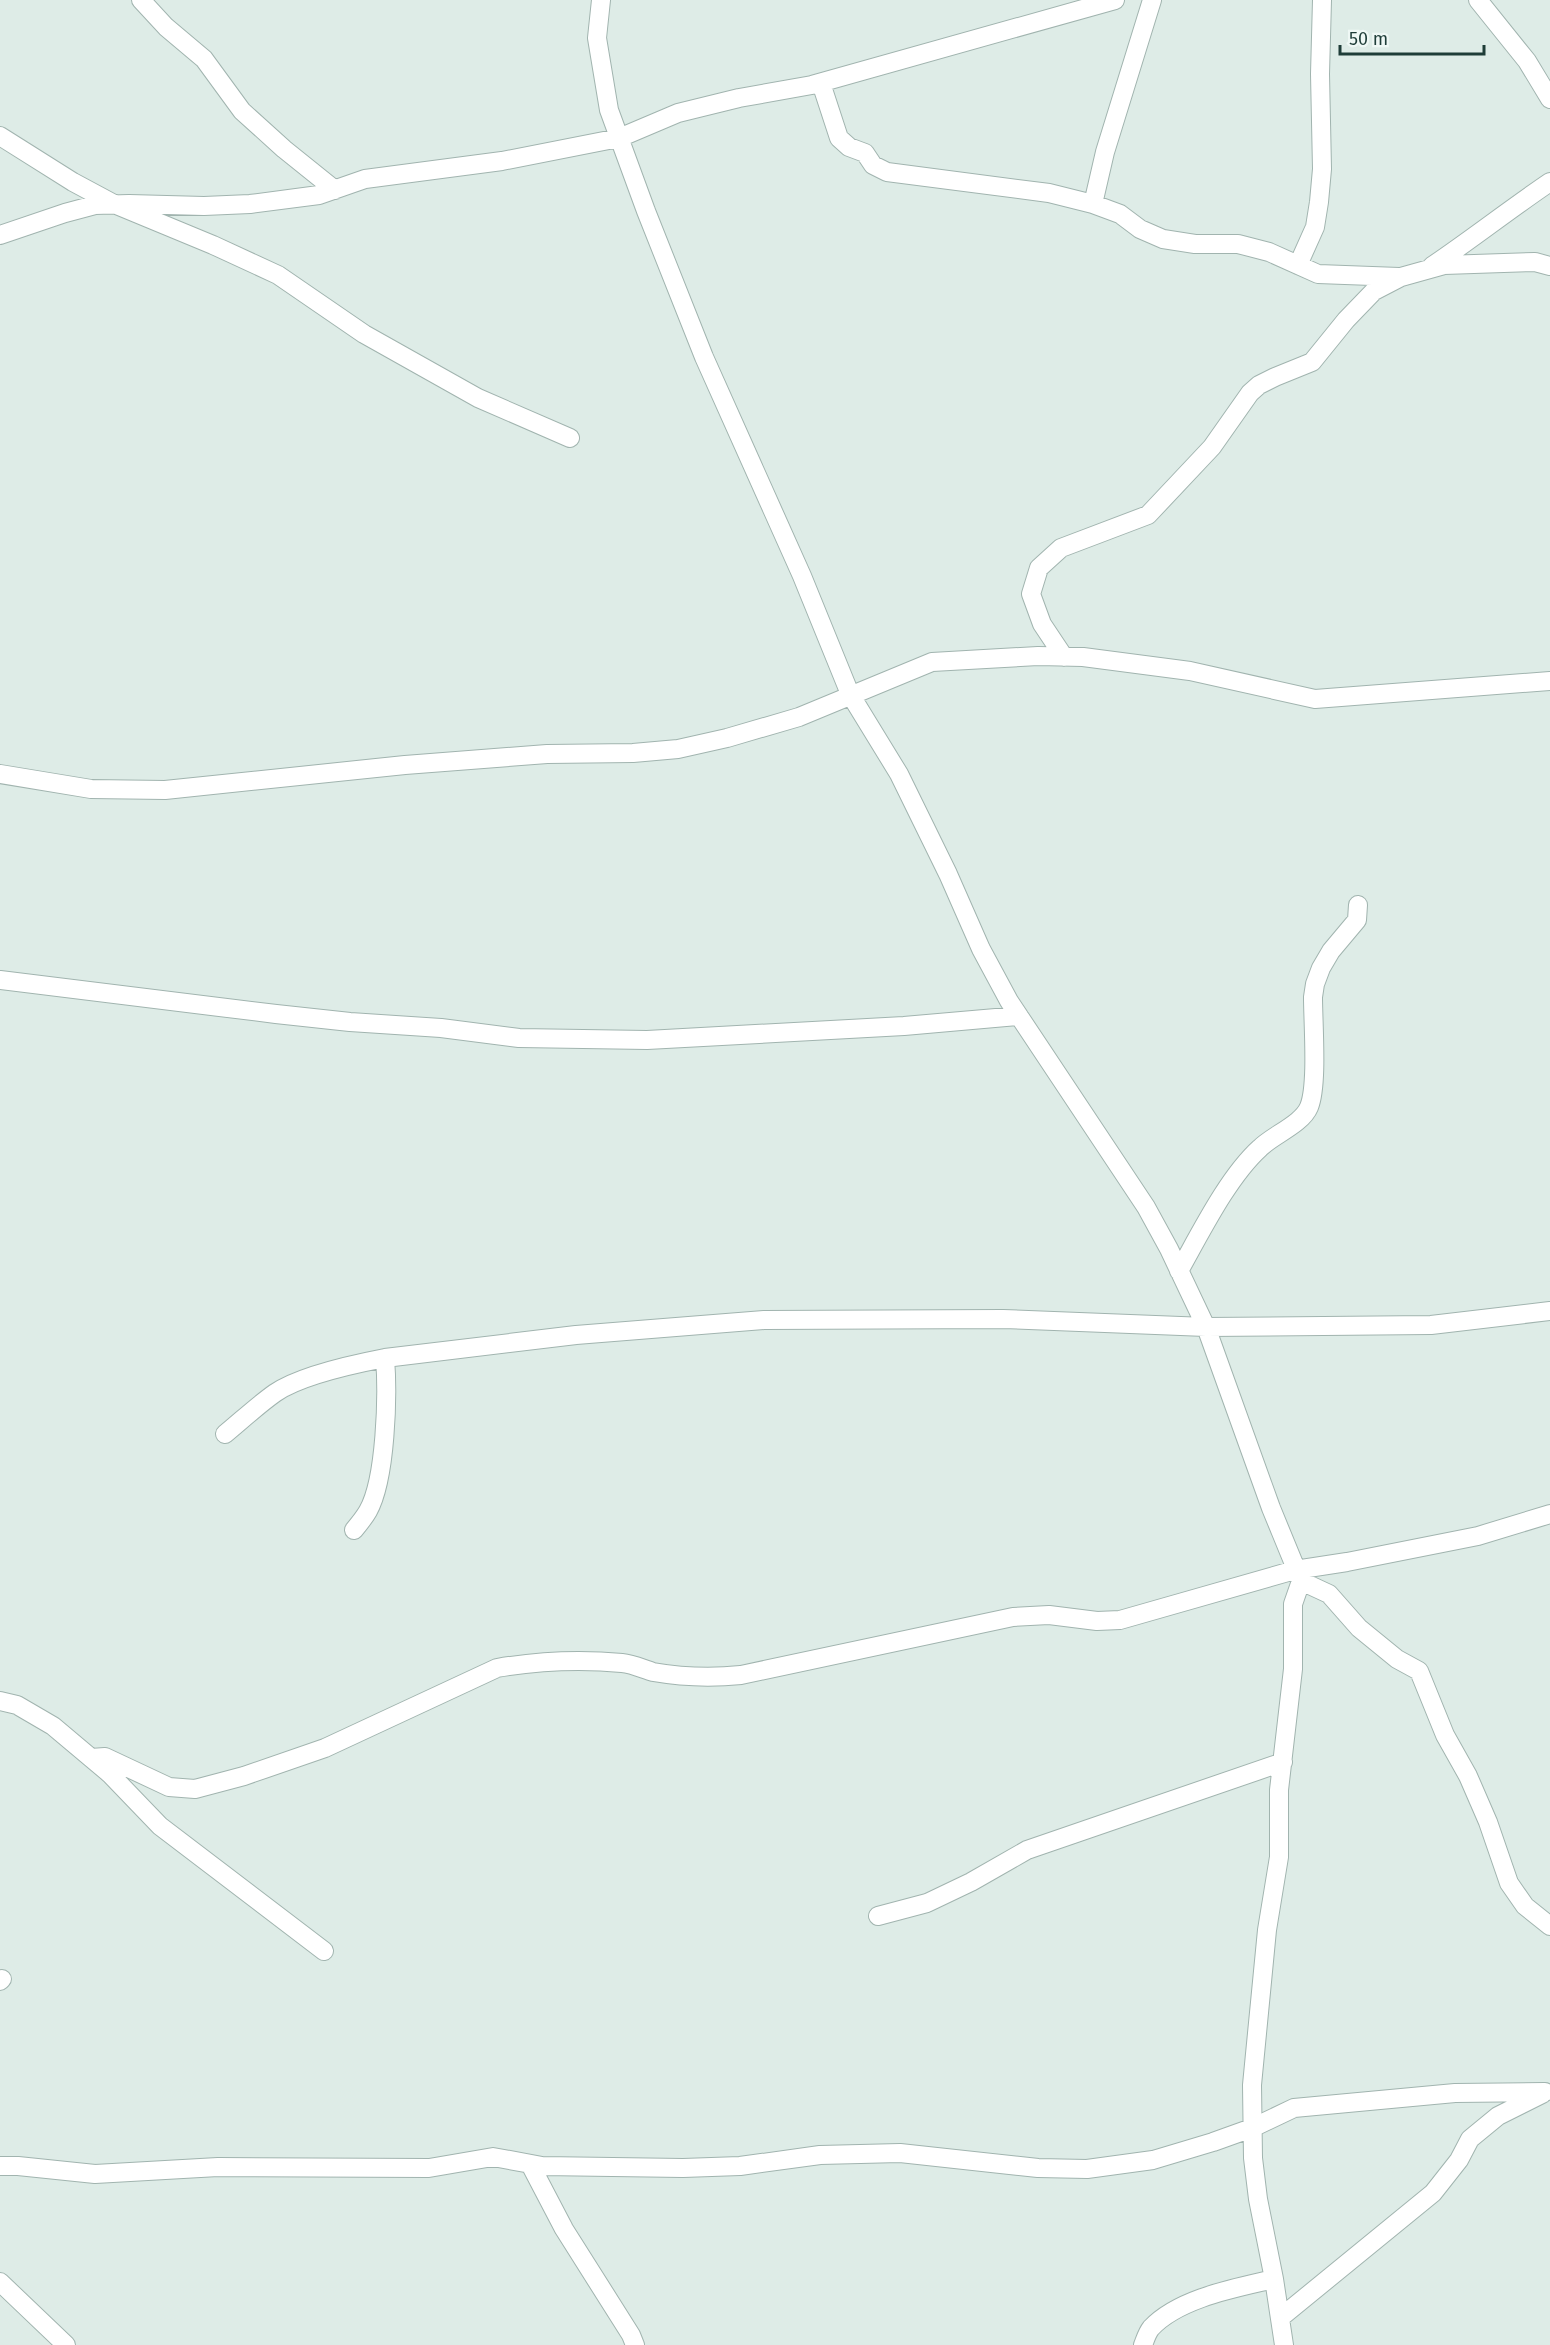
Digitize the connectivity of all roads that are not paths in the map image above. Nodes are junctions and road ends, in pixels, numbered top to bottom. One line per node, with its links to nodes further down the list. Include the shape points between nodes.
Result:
1 (141, 0): 12 (street, via 204,59 242,111)
2 (601, 0): 10 (street, via 597,38 609,110)
3 (1115, 0): 7 (street)
4 (1152, 0): 14 (street)
5 (1322, 0): 16 (street, via 1322,169 1315,226)
6 (1478, 0): 8 (street, via 1527,61)
7 (821, 83): 10 (street, via 678,113); 14 (street, via 839,138 849,147 866,153 873,165 887,172 1004,186)
8 (1550, 99)
9 (0, 136): 13 (street)
10 (619, 138): 12 (street, via 502,161 365,179); 23 (street, via 704,357)
11 (1550, 182): 18 (street)
12 (335, 190): 13 (street, via 250,204)
13 (114, 204): 15 (street, via 65,213); 20 (street, via 278,276 364,334 478,398)
14 (1093, 204): 16 (street, via 1120,214 1163,239 1238,244)
15 (0, 235)
16 (1298, 265): 19 (street, via 1318,274)
17 (1550, 266): 18 (street, via 1535,262 1487,263 1444,265)
18 (1425, 271): 19 (street)
19 (1401, 277): 21 (street, via 1374,291 1312,362 1259,385 1250,393 1212,447 1148,515 1061,548 1039,568 1031,594 1042,624)
20 (570, 438)
21 (1064, 657): 22 (street, via 1190,671 1315,699); 23 (street, via 932,662)
22 (1550, 681)
23 (850, 694): 24 (street, via 799,717 678,749 547,754 165,790 92,789); 27 (street, via 899,774 981,949)
24 (0, 774)
25 (1358, 905): 28 (street, via 1357,920 1331,951 1315,984 1313,1090 1308,1109 1258,1150 1239,1172)
26 (0, 980): 27 (street, via 286,1015 519,1038 646,1040)
27 (1019, 1016): 28 (street, via 1146,1207)
28 (1179, 1271): 30 (street)
29 (1550, 1311): 30 (street, via 1431,1325)
30 (1206, 1327): 31 (street, via 1003,1319 764,1320 576,1335); 35 (street)
31 (385, 1358): 32 (street, via 315,1376 277,1391); 34 (street, via 385,1426 378,1478 369,1510)
32 (225, 1434)
33 (1550, 1514): 35 (street, via 1478,1536 1347,1562)
34 (354, 1530)
35 (1298, 1576): 37 (street, via 1120,1620 1049,1615 1013,1617 716,1678 653,1671 624,1663 583,1661 497,1668 325,1748 195,1789 169,1787 105,1757); 38 (street); 40 (street, via 1329,1594 1359,1628 1397,1659 1419,1671 1488,1822 1509,1883 1525,1906)
36 (0, 1701): 37 (street, via 17,1705 53,1726)
37 (92, 1758): 41 (street, via 160,1826)
38 (1283, 1762): 39 (street, via 1027,1850 927,1903); 43 (street, via 1279,1857 1267,1930 1252,2085)
39 (878, 1916)
40 (1550, 1926)
41 (324, 1951)
42 (1548, 2091): 43 (street, via 1455,2092 1294,2108); 48 (street, via 1498,2116 1470,2139 1433,2193)
43 (1252, 2128): 44 (street, via 1153,2160 1087,2169 1038,2168 900,2153 820,2156 740,2166); 46 (street, via 1252,2158)
44 (530, 2164): 45 (street, via 493,2157 429,2168 218,2167 95,2174); 50 (street, via 564,2229)
45 (0, 2166)
46 (1274, 2279): 48 (street); 51 (street, via 1217,2293 1179,2308 1150,2329)
47 (0, 2282): 49 (street)
48 (1280, 2318): 52 (street)
49 (66, 2345)
50 (635, 2345)
51 (1143, 2345)
52 (1284, 2345)

